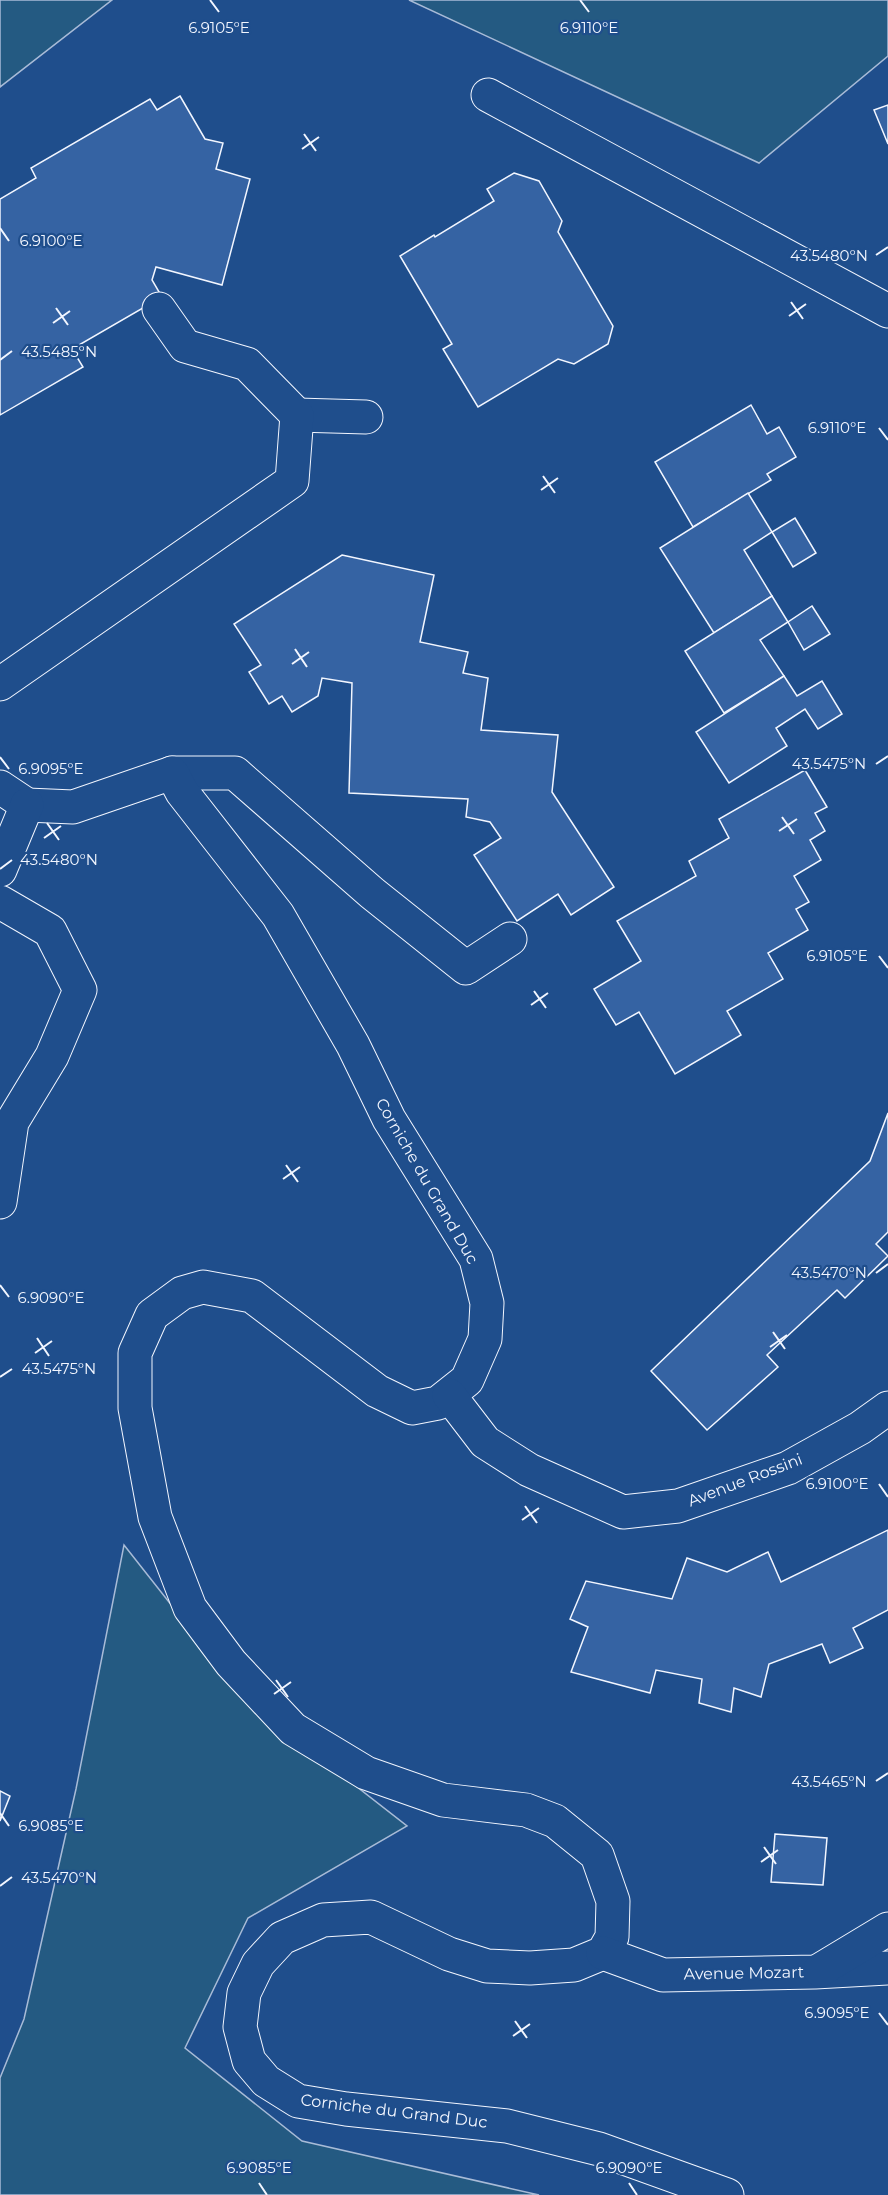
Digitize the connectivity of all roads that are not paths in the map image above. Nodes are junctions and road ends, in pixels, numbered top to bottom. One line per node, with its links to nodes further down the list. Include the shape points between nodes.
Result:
1 (488, 95): 3 (street)
2 (159, 309): 4 (street, via 185,346 247,364)
3 (888, 311)
4 (297, 415): 5 (street); 6 (street, via 292,481)
5 (366, 417)
6 (0, 684)
7 (172, 773): 9 (street, via 73,807); 12 (street, via 235,772 372,893 466,968); 14 (street, Corniche du Grand Duc, via 182,792 278,915 353,1045 389,1119 476,1259 487,1303 485,1339 467,1380)
8 (0, 787): 9 (street)
9 (27, 805): 10 (street)
10 (0, 870)
11 (0, 902): 13 (street, via 50,931 80,990 52,1056 12,1122)
12 (510, 939)
13 (0, 1202)
14 (449, 1395): 15 (street, Avenue Rossini, via 485,1442 529,1470 623,1512 678,1506 788,1468); 17 (street, Corniche du Grand Duc, via 438,1403 412,1408 377,1391 252,1296 203,1287 182,1293 152,1316 135,1353 135,1408 154,1517 190,1608 231,1663 293,1729 366,1773 410,1789 443,1800 526,1810 555,1821 597,1856 613,1901 612,1937)
15 (888, 1408)
16 (888, 1929): 19 (street)
17 (603, 1953): 19 (street, Avenue Mozart, via 663,1975); 20 (street, Corniche du Grand Duc, via 574,1965 487,1966 449,1954 371,1917 323,1920 282,1938 258,1964 244,1994 240,2027 249,2061 266,2081 298,2102 507,2126 599,2149)
18 (888, 1968): 19 (street, Avenue Mozart)
19 (816, 1972)
20 (727, 2195)

